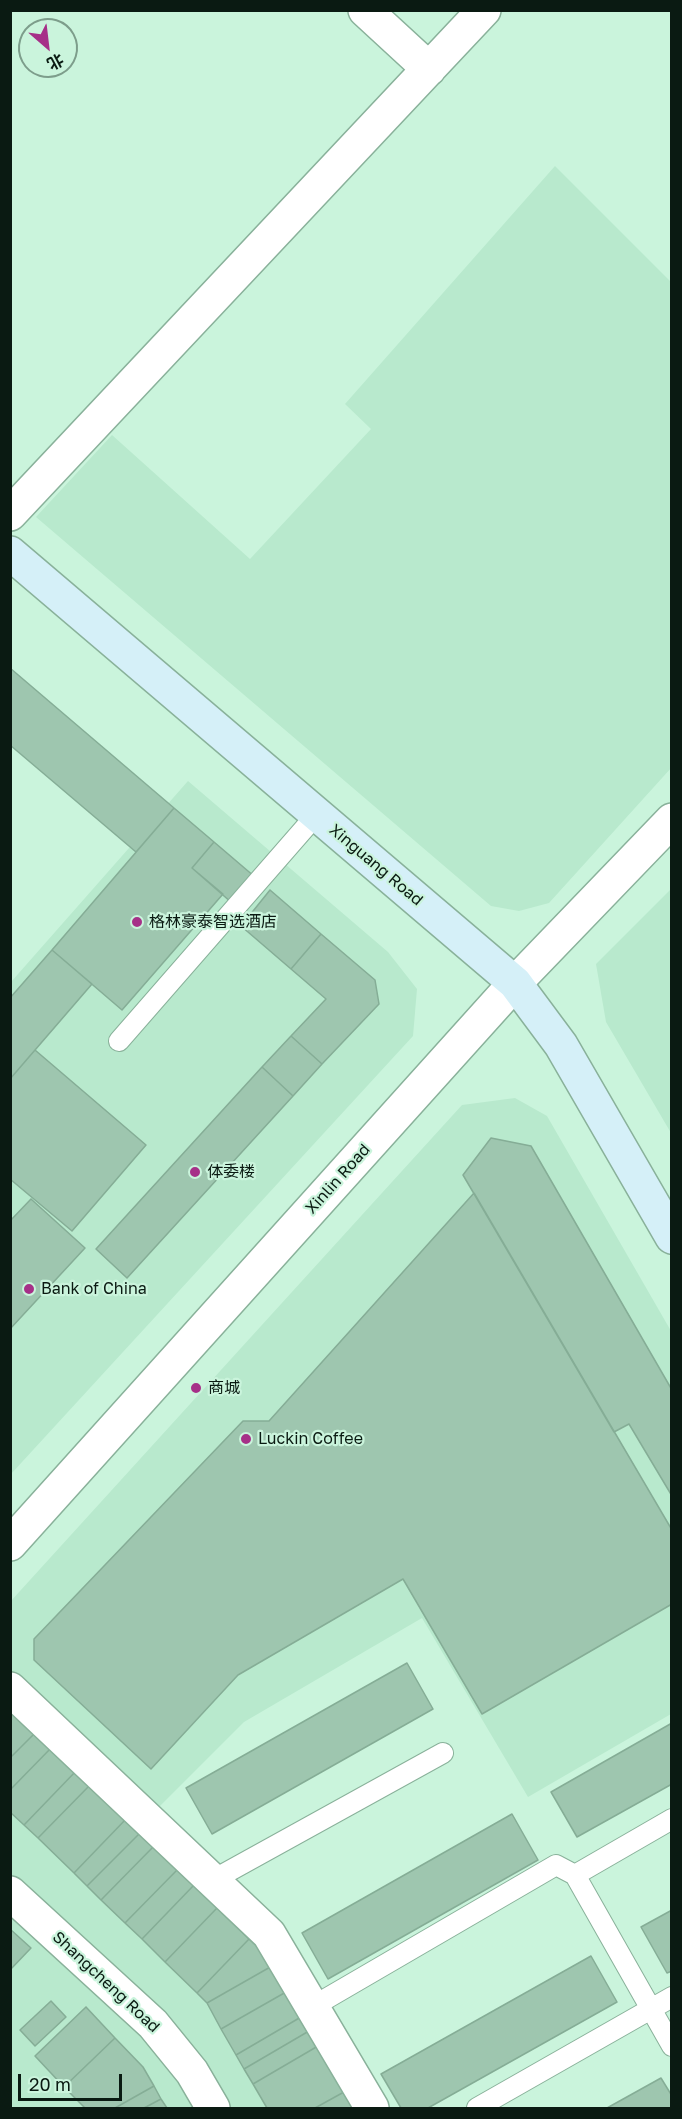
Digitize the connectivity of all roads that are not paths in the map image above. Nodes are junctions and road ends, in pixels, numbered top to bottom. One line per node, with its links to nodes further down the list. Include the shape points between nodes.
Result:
1 (365, 10): 3 (street)
2 (484, 10): 3 (street)
3 (429, 69): 4 (street)
4 (10, 514)
5 (10, 554): 6 (main road, Xinguang Road)
6 (317, 814): 8 (main road, Xinguang Road); 9 (lane)
7 (672, 820): 8 (street, Xinlin Road)
8 (515, 983): 10 (main road, Xinguang Road, via 561,1045); 11 (street, Xinlin Road)
9 (118, 1041)
10 (672, 1237)
11 (10, 1544)
12 (10, 1689): 16 (street)
13 (442, 1753): 16 (lane)
14 (672, 1819): 15 (lane)
15 (575, 1875): 19 (lane, via 556,1865); 20 (lane)
16 (213, 1880): 19 (street, via 269,1934)
17 (10, 1893): 22 (street, Shangcheng Road, via 153,2024 192,2072)
18 (672, 1997): 20 (lane)
19 (312, 2007): 23 (street)
20 (651, 2009): 21 (lane); 24 (lane)
21 (672, 2046)
22 (213, 2109)
23 (372, 2109)
24 (477, 2109)

